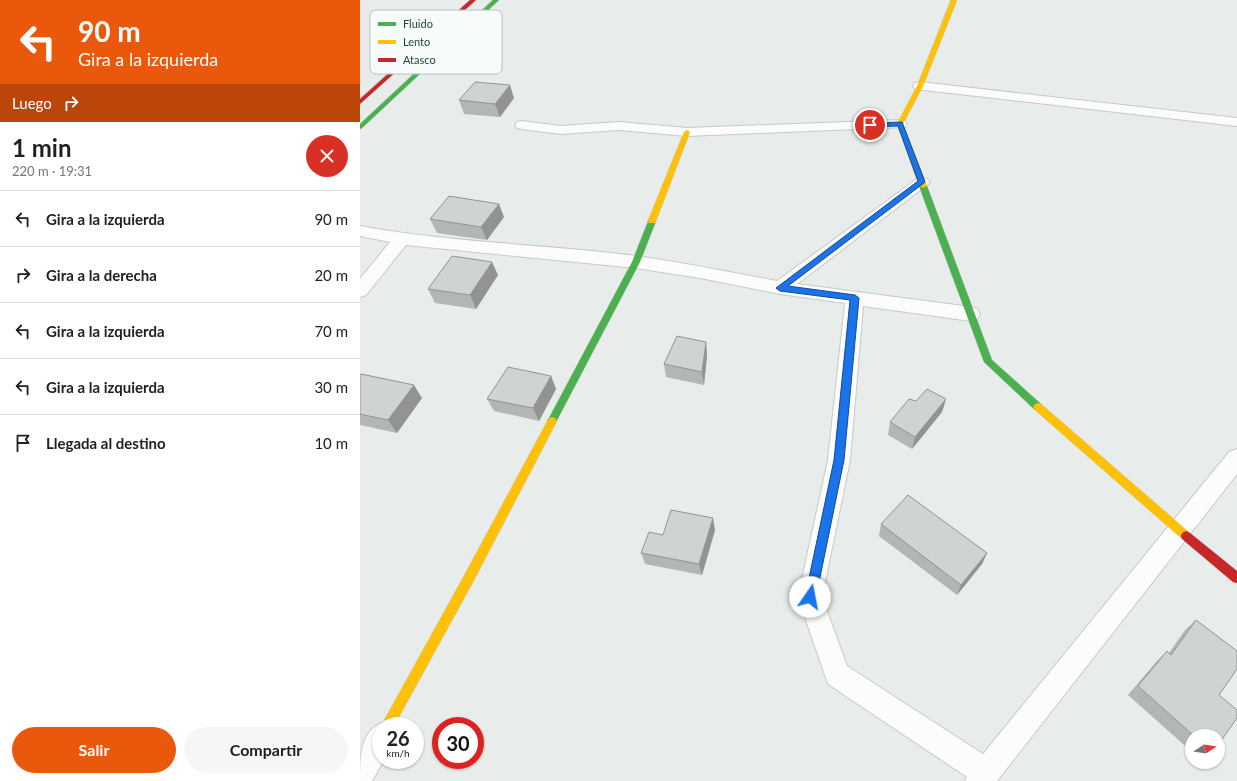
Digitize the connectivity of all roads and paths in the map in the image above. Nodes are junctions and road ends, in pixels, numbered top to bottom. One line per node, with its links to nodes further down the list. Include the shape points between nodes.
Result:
1 (473, 0): 4 (street)
2 (496, 0): 5 (street)
3 (954, 0): 8 (street)
4 (462, 10)
5 (485, 10)
6 (391, 74): 9 (street)
7 (417, 74): 13 (street)
8 (920, 86): 10 (street); 11 (street)
9 (360, 102)
10 (1237, 122)
11 (900, 124): 14 (street); 15 (street)
12 (522, 125): 14 (street, via 561,130 619,126)
13 (360, 127)
14 (687, 132): 18 (street)
15 (922, 182): 19 (street); 22 (street)
16 (360, 231): 17 (street)
17 (402, 239): 18 (street); 20 (street)
18 (636, 262): 19 (street); 26 (street, via 469,578)
19 (780, 288): 21 (street)
20 (360, 291)
21 (855, 298): 22 (street); 29 (street, via 839,460 810,597 837,675)
22 (971, 314): 24 (street, via 988,362)
23 (1237, 458): 24 (street)
24 (1179, 531): 25 (street); 29 (street)
25 (1237, 578)
26 (392, 717)
27 (372, 753): 28 (street)
28 (360, 775)
29 (982, 777)

